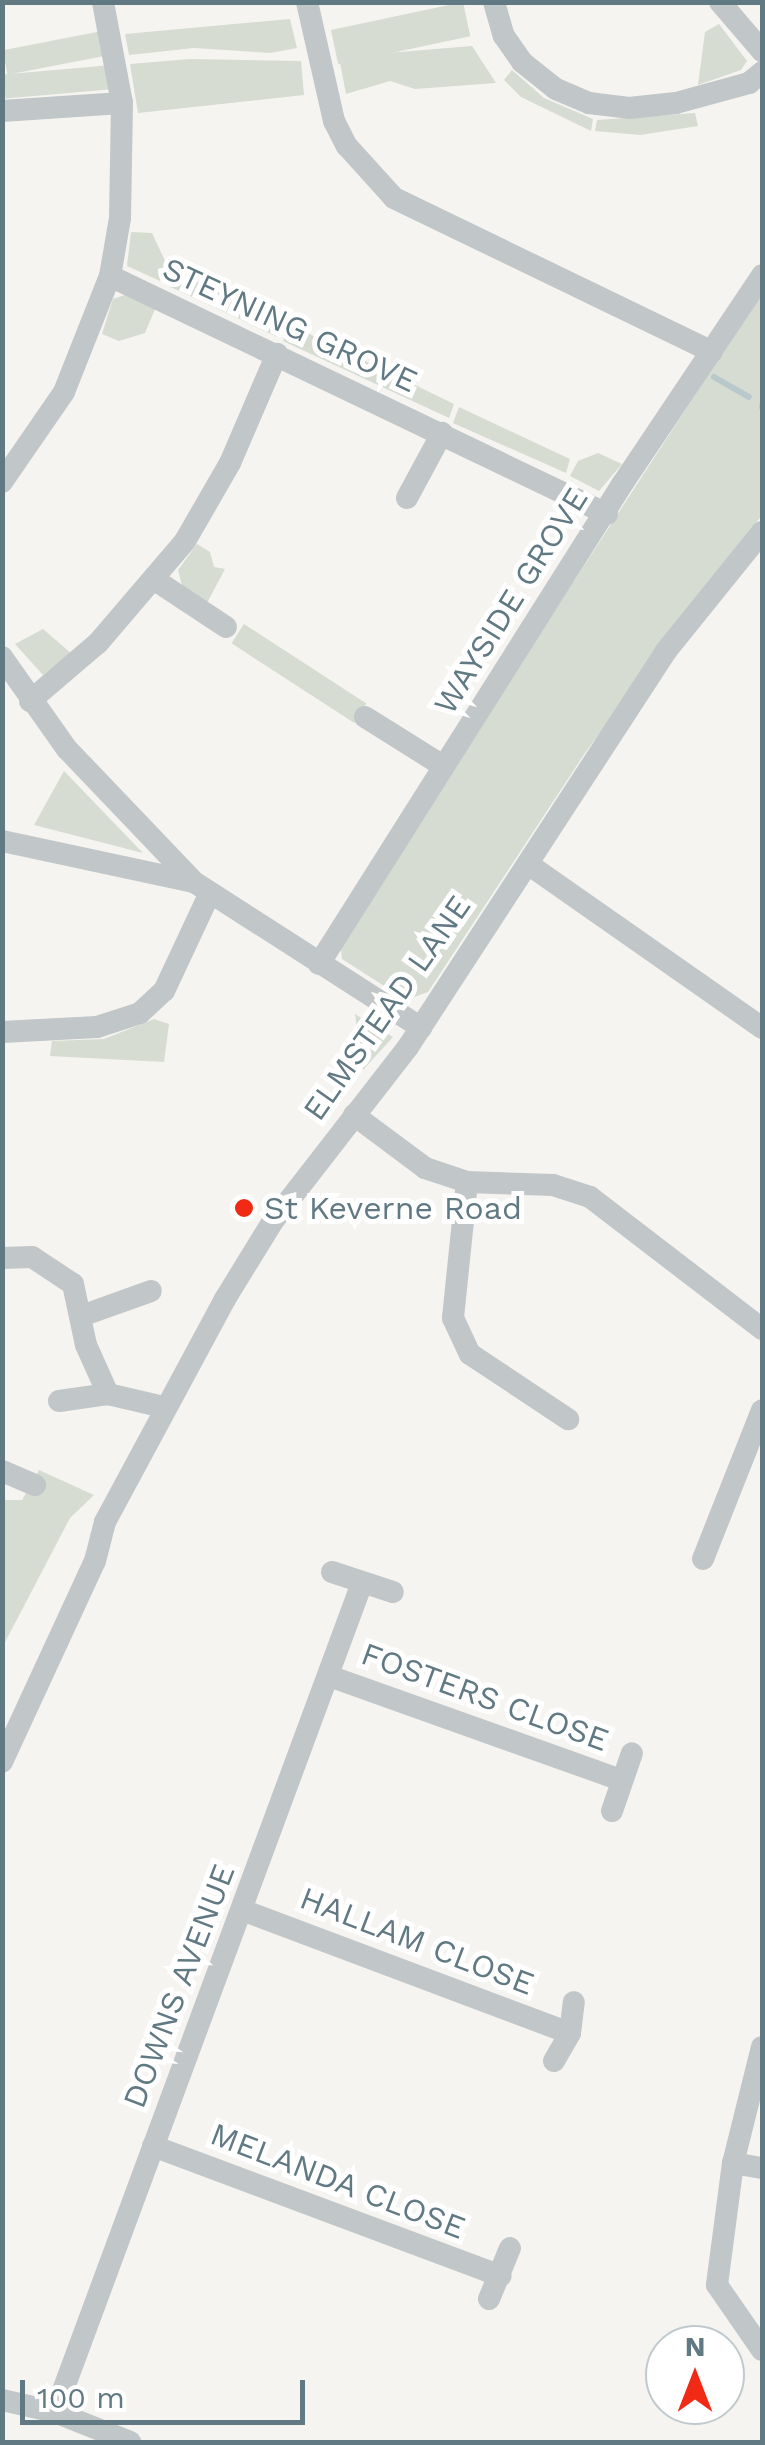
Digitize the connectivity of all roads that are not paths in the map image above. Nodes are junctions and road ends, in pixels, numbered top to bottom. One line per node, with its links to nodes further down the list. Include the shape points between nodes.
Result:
1 (103, 2): 7 (street)
2 (307, 2): 11 (street, via 334,120 382,188)
3 (494, 2): 6 (street, via 504,36 522,62 556,89 589,103 676,103 742,86)
4 (720, 2): 5 (street)
5 (762, 51)
6 (762, 72)
7 (122, 102): 8 (street); 9 (street, via 120,218)
8 (2, 111)
9 (110, 276): 12 (street, STEYNING GROVE); 14 (street, via 64,392)
10 (762, 276): 11 (street, WAYSIDE GROVE)
11 (712, 352): 16 (street, WAYSIDE GROVE)
12 (277, 354): 13 (street, STEYNING GROVE); 18 (street, via 222,479)
13 (442, 434): 15 (street, STEYNING GROVE); 16 (street, STEYNING GROVE)
14 (2, 482)
15 (407, 498)
16 (606, 514): 23 (street, WAYSIDE GROVE)
17 (762, 532): 25 (street, ELMSTEAD LANE, via 666,650)
18 (155, 580): 19 (street); 21 (street, via 72,668)
19 (226, 627)
20 (2, 658): 21 (street)
21 (30, 701): 26 (street, via 116,804)
22 (365, 718): 23 (street)
23 (443, 766): 27 (street, WAYSIDE GROVE)
24 (2, 840): 26 (street)
25 (528, 864): 28 (street, ELMSTEAD LANE, via 459,960); 29 (street)
26 (202, 888): 27 (street); 30 (street, via 164,991 140,1013 96,1027)
27 (319, 964): 28 (street)
28 (421, 1028): 31 (street, ELMSTEAD LANE)
29 (762, 1028)
30 (2, 1032)
31 (354, 1116): 32 (street, via 425,1168); 39 (street, ELMSTEAD LANE, via 274,1221)
32 (467, 1182): 36 (street, via 553,1185 590,1197); 41 (street, via 452,1318 470,1354)
33 (2, 1258): 35 (street, via 32,1257 73,1284)
34 (151, 1291): 35 (street)
35 (84, 1314): 37 (street, via 86,1345)
36 (762, 1329)
37 (108, 1394): 38 (street); 39 (street)
38 (59, 1401)
39 (164, 1407): 50 (street, ELMSTEAD LANE, via 105,1522 95,1561)
40 (762, 1410): 44 (street)
41 (568, 1419)
42 (2, 1471): 43 (street)
43 (35, 1485)
44 (703, 1558)
45 (332, 1572): 46 (street)
46 (362, 1583): 47 (street); 48 (street, DOWNS AVENUE)
47 (393, 1592)
48 (329, 1676): 51 (street, FOSTERS CLOSE); 53 (street, DOWNS AVENUE)
49 (632, 1753): 51 (street, FOSTERS CLOSE)
50 (2, 1762)
51 (620, 1780): 52 (street, FOSTERS CLOSE)
52 (612, 1810)
53 (242, 1910): 55 (street, HALLAM CLOSE); 58 (street, DOWNS AVENUE)
54 (574, 2002): 55 (street, HALLAM CLOSE)
55 (570, 2033): 57 (street, HALLAM CLOSE)
56 (762, 2047): 59 (street)
57 (554, 2061)
58 (153, 2146): 62 (street, MELANDA CLOSE); 66 (street, DOWNS AVENUE)
59 (733, 2163): 60 (street); 64 (street, via 717,2285)
60 (762, 2168)
61 (510, 2248): 62 (street, MELANDA CLOSE)
62 (500, 2276): 63 (street, MELANDA CLOSE)
63 (489, 2299)
64 (762, 2350)
65 (2, 2400): 66 (street)
66 (55, 2412): 67 (street)
67 (124, 2442)

